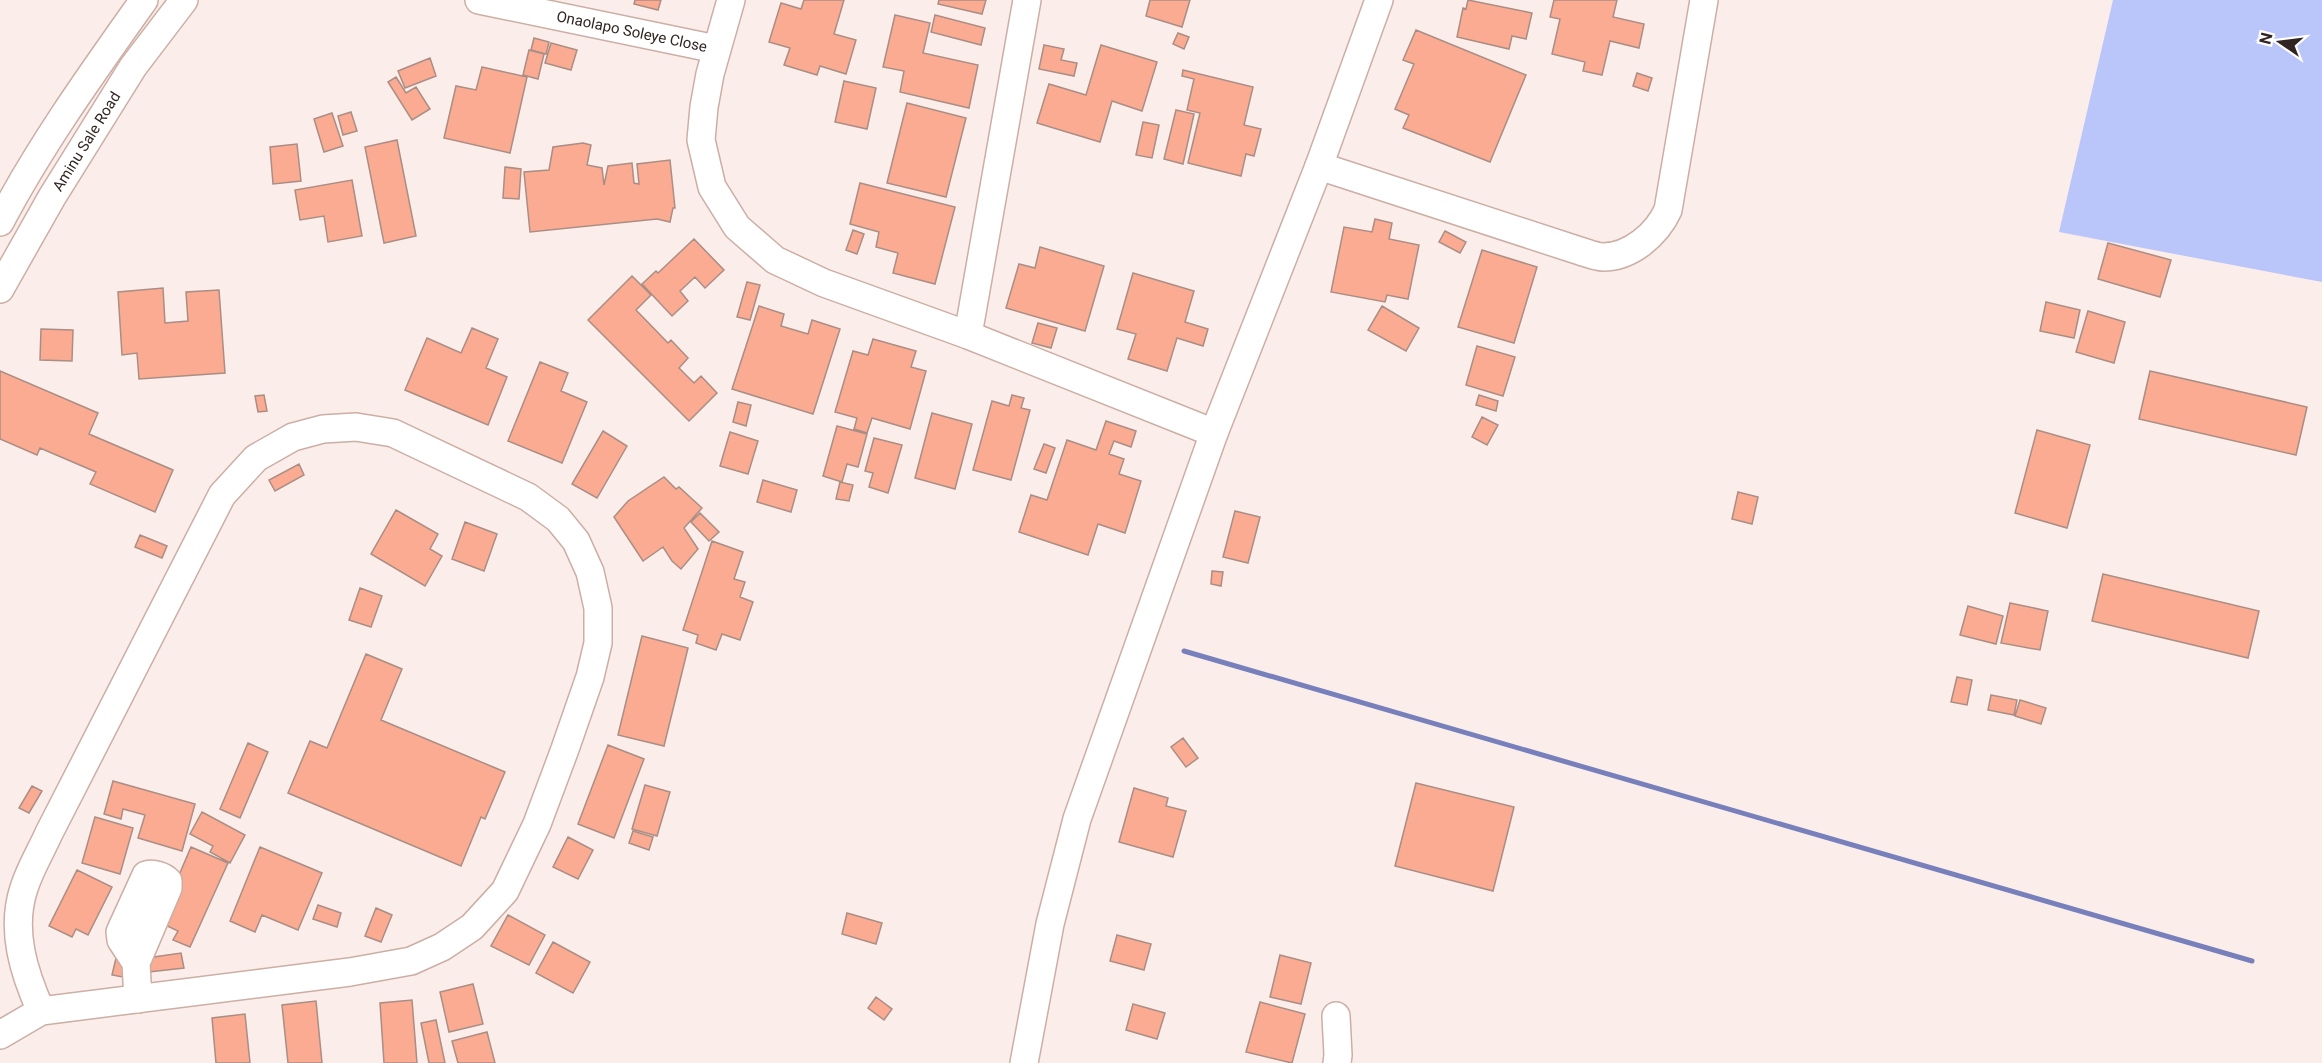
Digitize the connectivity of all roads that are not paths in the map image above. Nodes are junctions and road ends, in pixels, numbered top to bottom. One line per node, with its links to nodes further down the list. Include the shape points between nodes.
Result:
1 (144, 0): 10 (street, via 19,186)
2 (184, 0): 11 (street, Aminu Sale Road, via 127,77 52,196)
3 (479, 0): 8 (street, Onaolapo Soleye Close)
4 (731, 0): 8 (street)
5 (1028, 0): 12 (street)
6 (1379, 0): 9 (street)
7 (1704, 0): 9 (street, via 1668,210 1661,225 1639,245 1602,257)
8 (716, 49): 12 (street, via 701,140 712,188 737,228 775,260 824,283)
9 (1319, 166): 13 (street)
10 (0, 222)
11 (0, 289)
12 (968, 335): 13 (street)
13 (1214, 433): 19 (street, via 1077,819 1050,924)
14 (136, 963): 15 (street)
15 (138, 999): 16 (street); 16 (street, via 411,961 442,947 490,909 505,891 537,824 598,643 598,608 590,572 576,541 558,519 528,497 393,433 356,427 323,429 293,437 256,458 222,495 24,887 18,931 27,981)
16 (41, 1011): 18 (street)
17 (1336, 1016): 20 (street)
18 (0, 1035)
19 (1024, 1063)
20 (1336, 1063)

